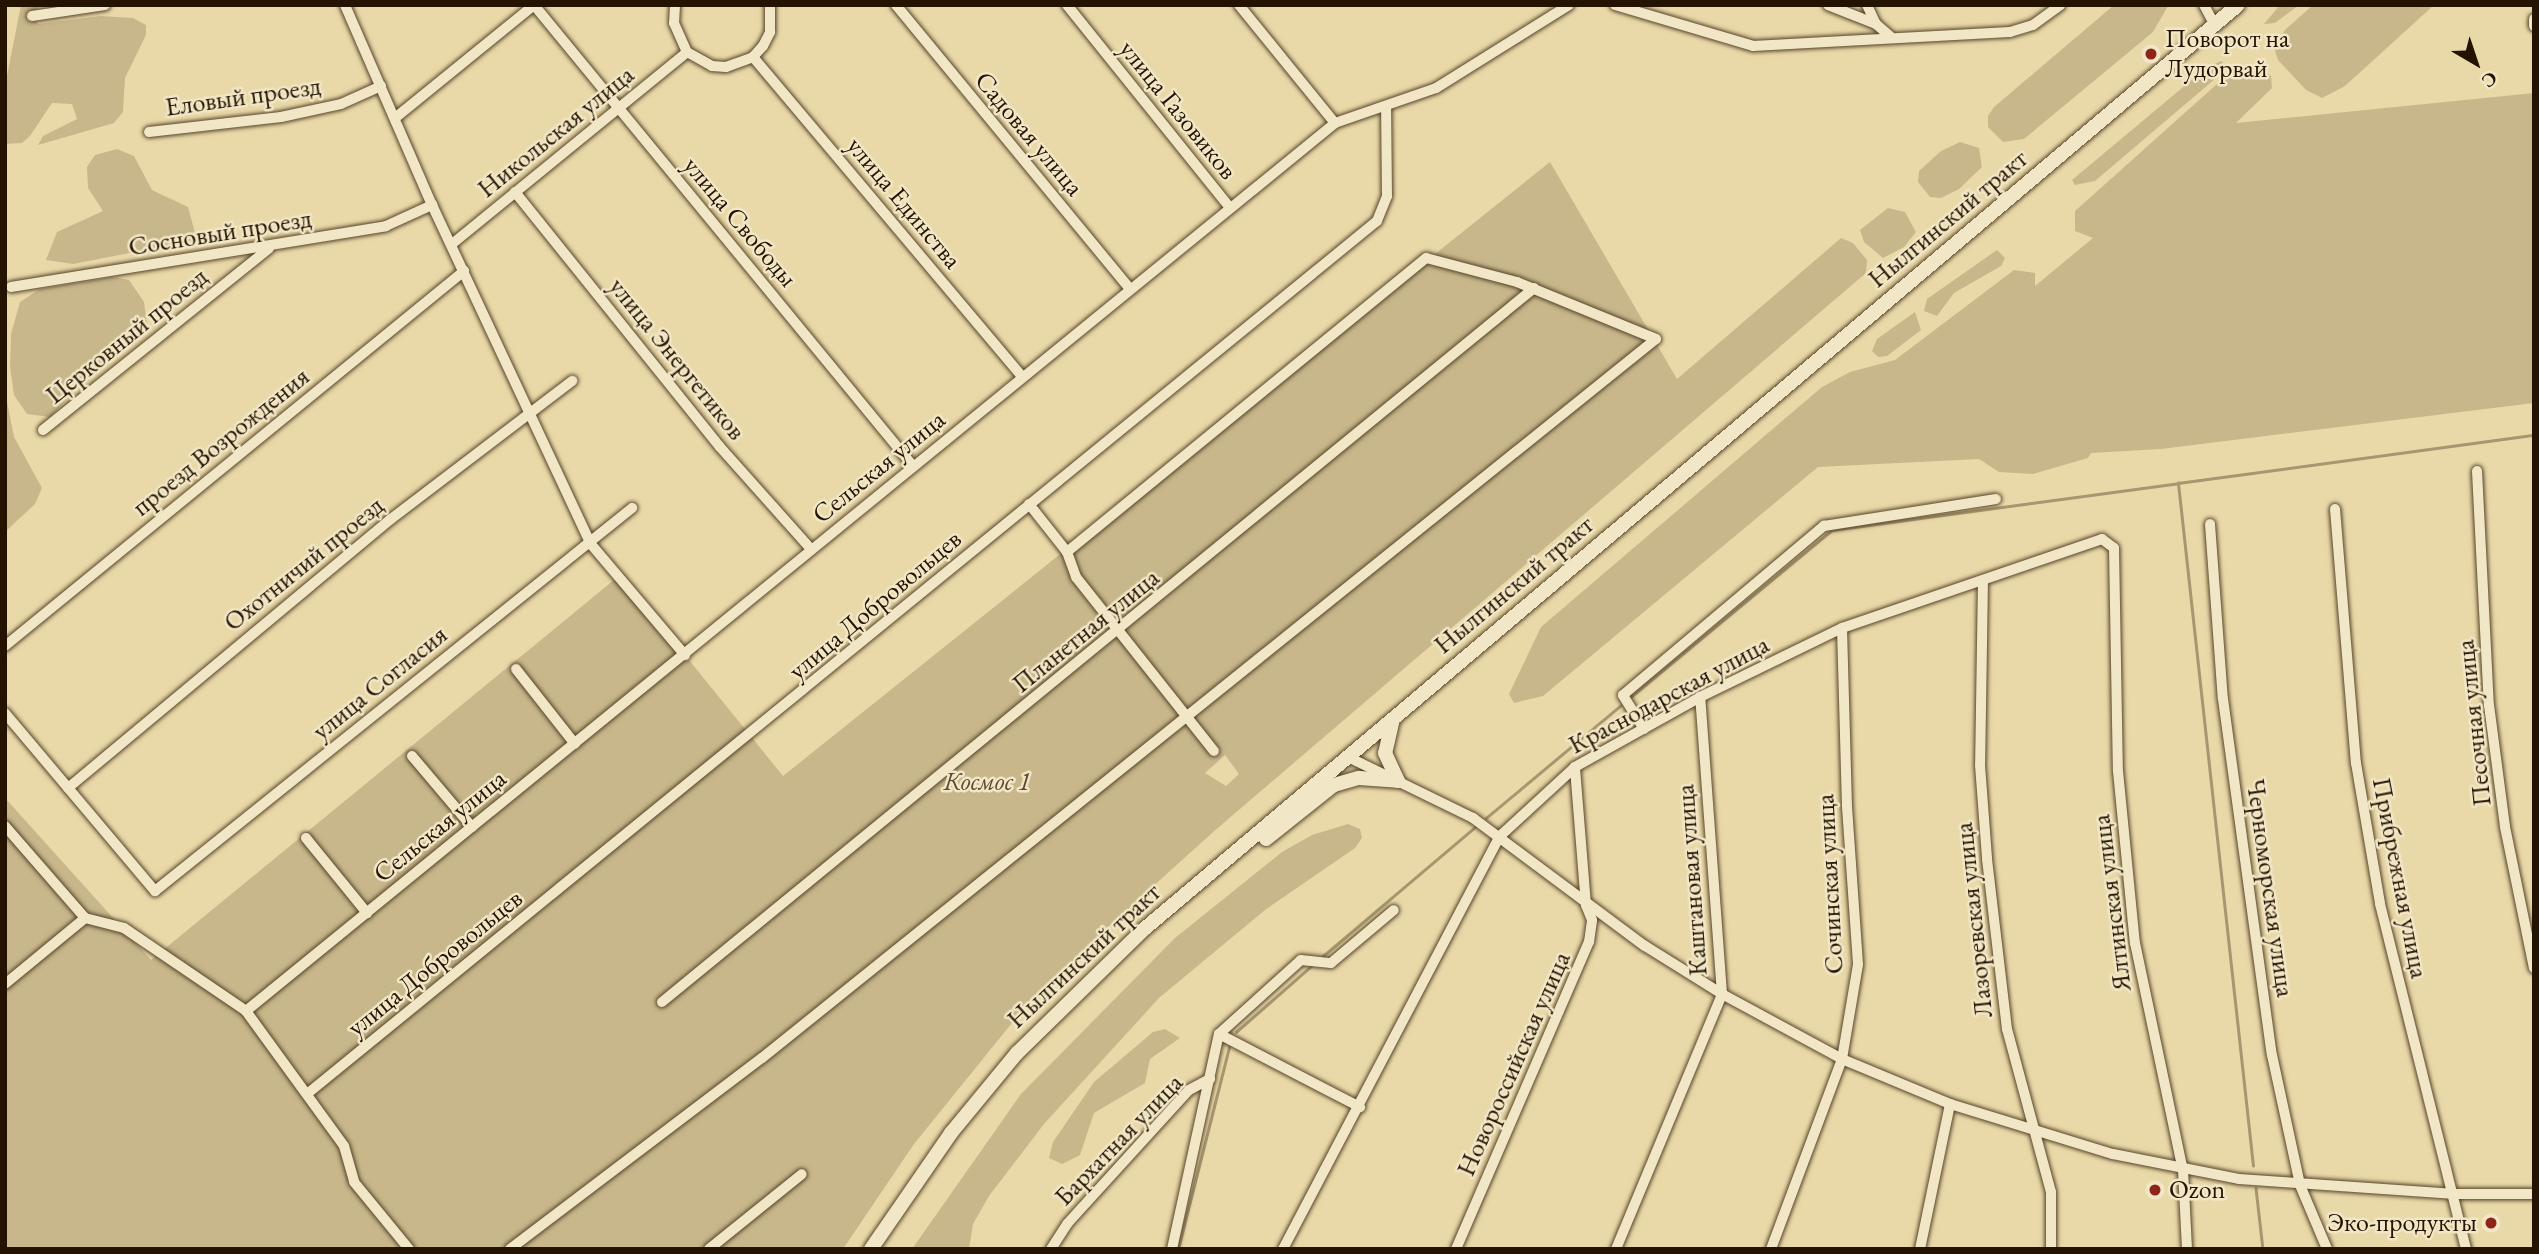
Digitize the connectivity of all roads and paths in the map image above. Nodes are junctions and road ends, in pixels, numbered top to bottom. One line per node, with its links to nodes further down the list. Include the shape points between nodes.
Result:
1 (105, 5): 16 (street)
2 (345, 5): 24 (street)
3 (534, 5): 26 (street, улица Свободы); 27 (street)
4 (675, 5): 22 (street, via 674,23)
5 (770, 5): 23 (street, via 770,32)
6 (896, 5): 38 (street, Садовая улица)
7 (1067, 5): 32 (street, улица Газовиков)
8 (1239, 5): 28 (street)
9 (1569, 5): 25 (street, Сельская улица, via 1436,88)
10 (1615, 5): 21 (street, via 1753,46)
11 (1828, 5): 18 (street)
12 (1867, 5): 18 (street)
13 (2061, 5): 21 (street, via 2033,25 2011,32)
14 (2204, 5): 19 (street)
15 (2238, 5): 19 (main road, Нылгинский тракт)
16 (32, 16)
17 (2534, 19): 20 (street)
18 (1877, 24): 21 (street)
19 (2215, 26): 63 (main road, Нылгинский тракт)
20 (2534, 26)
21 (1891, 37)
22 (687, 52): 23 (street, via 719,67); 26 (street, Никольская улица)
23 (754, 57): 39 (street, улица Единства)
24 (381, 86): 27 (street); 29 (street, Еловый проезд, via 341,104 281,117)
25 (1386, 107): 28 (street, Сельская улица); 46 (street, улица Добровольцев, via 1387,196 1377,221)
26 (618, 108): 30 (street, Никольская улица); 43 (street, улица Свободы)
27 (395, 118): 31 (street)
28 (1335, 123): 32 (street, Сельская улица)
29 (149, 132)
30 (515, 192): 33 (street, Никольская улица); 52 (street, улица Энергетиков, via 720,447)
31 (432, 205): 33 (street); 34 (street, Сосновый проезд, via 386,226)
32 (1230, 208): 38 (street, Сельская улица)
33 (452, 244): 35 (street)
34 (270, 248): 36 (street, Сосновый проезд); 42 (street, Церковный проезд)
35 (464, 271): 41 (street); 57 (street, проезд Возрождения)
36 (11, 286)
37 (1534, 288): 53 (street, via 1426,258); 56 (street, Планетная улица); 62 (street, via 1656,339)
38 (1130, 289): 39 (street, Сельская улица)
39 (1022, 377): 43 (street, Сельская улица)
40 (572, 381): 41 (street, Охотничий проезд)
41 (527, 411): 50 (street); 71 (street, Охотничий проезд)
42 (43, 430)
43 (913, 466): 52 (street, Сельская улица)
44 (2477, 471): 82 (street, Песочная улица, via 2489,705 2505,827)
45 (1996, 499): 64 (street, via 1824,526 1623,695)
46 (1028, 504): 53 (street); 90 (street, улица Добровольцев)
47 (632, 508): 50 (street, улица Согласия)
48 (2335, 509): 97 (street, Прибрежная улица, via 2356,763 2380,904)
49 (2210, 524): 96 (street, Черноморская улица, via 2223,699 2270,1042)
50 (590, 543): 58 (street); 71 (street, улица Согласия, via 155,891)
51 (2114, 548): 54 (street, Краснодарская улица, via 2102,539); 94 (street, Ялтинская улица, via 2118,771 2135,943)
52 (811, 549): 58 (street, Сельская улица)
53 (1068, 552): 56 (street, via 1076,577)
54 (1983, 580): 55 (street, Краснодарская улица); 93 (street, Лазоревская улица, via 1980,765 1987,859 2007,1028)
55 (1842, 628): 60 (street, Краснодарская улица); 88 (street, Сочинская улица, via 1847,807 1858,964)
56 (1119, 632): 62 (street); 85 (street, Планетная улица)
57 (5, 646)
58 (685, 654): 65 (street, Сельская улица)
59 (516, 669): 65 (street)
60 (1700, 697): 64 (street, Краснодарская улица); 84 (street, Каштановая улица)
61 (5, 713): 71 (street)
62 (1189, 714): 66 (street); 100 (street, via 762,1058)
63 (1393, 719): 68 (main road, Нылгинский тракт); 70 (main road, via 1385,753)
64 (1644, 729): 69 (street, Краснодарская улица)
65 (575, 744): 73 (street, Сельская улица)
66 (1214, 751)
67 (412, 756): 73 (street)
68 (1348, 757): 70 (street); 80 (main road, Нылгинский тракт)
69 (1575, 767): 74 (street, Краснодарская улица); 77 (street, Новороссийская улица)
70 (1398, 780): 74 (street, via 1473,818); 80 (main road, via 1359,778 1334,785 1191,902)
71 (68, 788)
72 (5, 826): 76 (street)
73 (472, 827): 79 (street, Сельская улица)
74 (1499, 837): 77 (street); 92 (street, Краснодарская улица)
75 (306, 838): 79 (street)
76 (9, 839): 81 (street)
77 (1587, 905): 84 (street); 106 (street, Новороссийская улица, via 1592,920 1582,967)
78 (1394, 910): 87 (street, via 1331,963 1301,960)
79 (367, 913): 86 (street, Сельская улица)
80 (1162, 914): 102 (main road, Нылгинский тракт, via 1017,1053 951,1133)
81 (85, 918): 83 (street); 86 (street, via 124,928)
82 (2534, 968)
83 (5, 984)
84 (1722, 994): 88 (street); 107 (street, Каштановая улица)
85 (662, 1002)
86 (246, 1011): 90 (street)
87 (1219, 1034): 89 (street, Бархатная улица); 92 (street)
88 (1842, 1059): 91 (street); 108 (street, Сочинская улица)
89 (1210, 1079): 103 (street, Бархатная улица, via 1189,1090 1067,1224); 104 (street)
90 (307, 1094): 99 (street, via 344,1146 354,1182)
91 (1950, 1104): 93 (street); 109 (street)
92 (1360, 1107): 105 (street, Краснодарская улица)
93 (2031, 1130): 94 (street); 110 (street, Лазоревская улица, via 2051,1192)
94 (2183, 1170): 96 (street); 111 (street, Ялтинская улица)
95 (802, 1174): 101 (street)
96 (2300, 1185): 97 (street); 112 (street, Черноморская улица)
97 (2451, 1194): 98 (street); 113 (street, Прибрежная улица)
98 (2534, 1194)
99 (409, 1249)
100 (510, 1249)
101 (709, 1249)
102 (871, 1249)
103 (1051, 1249)
104 (1172, 1249)
105 (1283, 1249)
106 (1456, 1249)
107 (1616, 1249)
108 (1772, 1249)
109 (1920, 1249)
110 (2051, 1249)
111 (2186, 1249)
112 (2327, 1249)
113 (2466, 1249)

